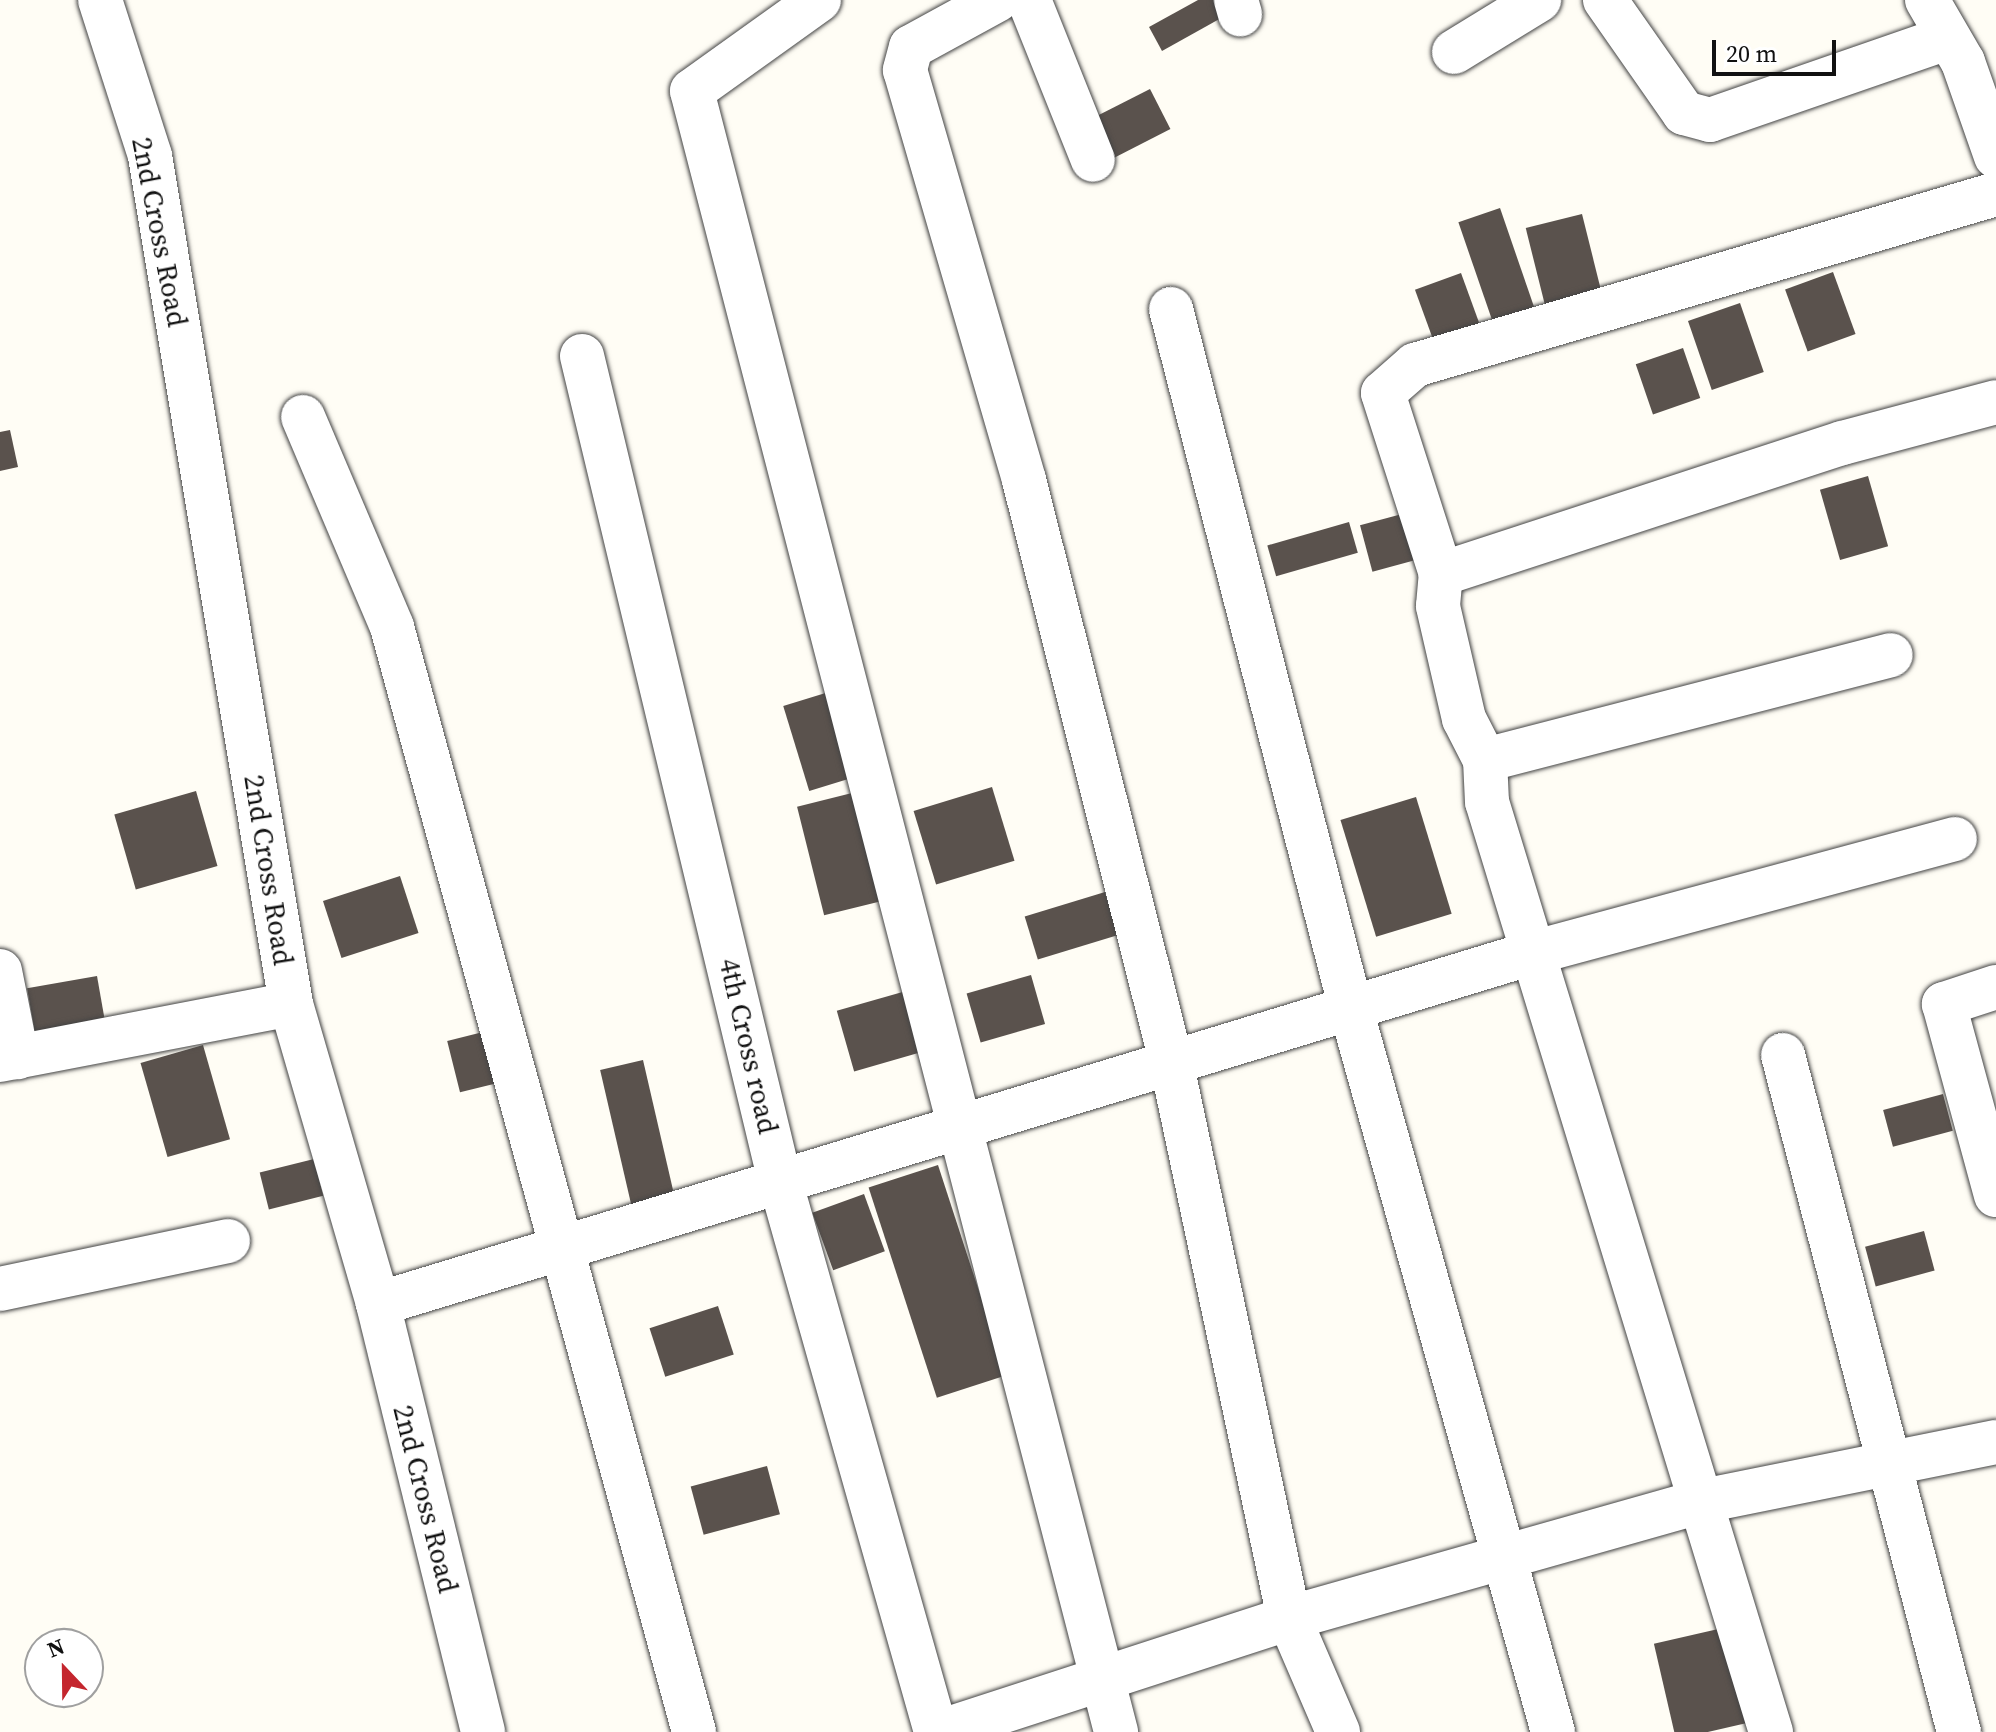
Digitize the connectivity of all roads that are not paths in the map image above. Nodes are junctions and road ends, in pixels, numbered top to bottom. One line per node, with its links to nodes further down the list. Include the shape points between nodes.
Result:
1 (100, 0): 24 (street, 2nd Cross Road, via 150,156)
2 (819, 0): 29 (street, via 692,91)
3 (997, 0): 28 (street, via 911,47 905,70 1024,480)
4 (1029, 0): 11 (street)
5 (1539, 0): 9 (street)
6 (1605, 0): 8 (street, via 1684,113 1710,120)
7 (1927, 0): 8 (street)
8 (1947, 38): 10 (street, via 1963,62)
9 (1454, 52)
10 (1996, 156)
11 (1093, 160)
12 (1996, 194): 17 (street, via 1415,365 1383,393)
13 (1171, 309): 25 (street)
14 (582, 356): 31 (street, 4th Cross road)
15 (1996, 402): 17 (street, via 1842,443)
16 (303, 417): 33 (street, via 392,627)
17 (1441, 574): 19 (street, via 1438,606 1464,719)
18 (1891, 655): 19 (street)
19 (1485, 760): 21 (street, via 1487,802)
20 (1955, 839): 21 (street)
21 (1532, 953): 25 (street); 38 (street)
22 (0, 971): 27 (street)
23 (1996, 987): 30 (street, via 1944,1004)
24 (291, 1004): 27 (street); 35 (street, 2nd Cross Road)
25 (1352, 1013): 28 (street); 39 (street)
26 (1783, 1055): 37 (street)
27 (9, 1058)
28 (1171, 1061): 29 (street); 40 (street)
29 (955, 1126): 31 (street); 41 (street)
30 (1994, 1174)
31 (779, 1177): 33 (street); 44 (street, 4th Cross road)
32 (228, 1241): 34 (street)
33 (557, 1247): 35 (street); 43 (street)
34 (0, 1289)
35 (378, 1304): 42 (street, 2nd Cross Road)
36 (1996, 1442): 37 (street)
37 (1891, 1464): 38 (street); 49 (street)
38 (1698, 1502): 39 (street); 48 (street)
39 (1508, 1555): 40 (street); 47 (street)
40 (1289, 1618): 41 (street); 46 (street)
41 (1102, 1682): 44 (street); 45 (street)
42 (483, 1732)
43 (694, 1732)
44 (938, 1732)
45 (1116, 1732)
46 (1338, 1732)
47 (1553, 1732)
48 (1771, 1732)
49 (1959, 1732)

